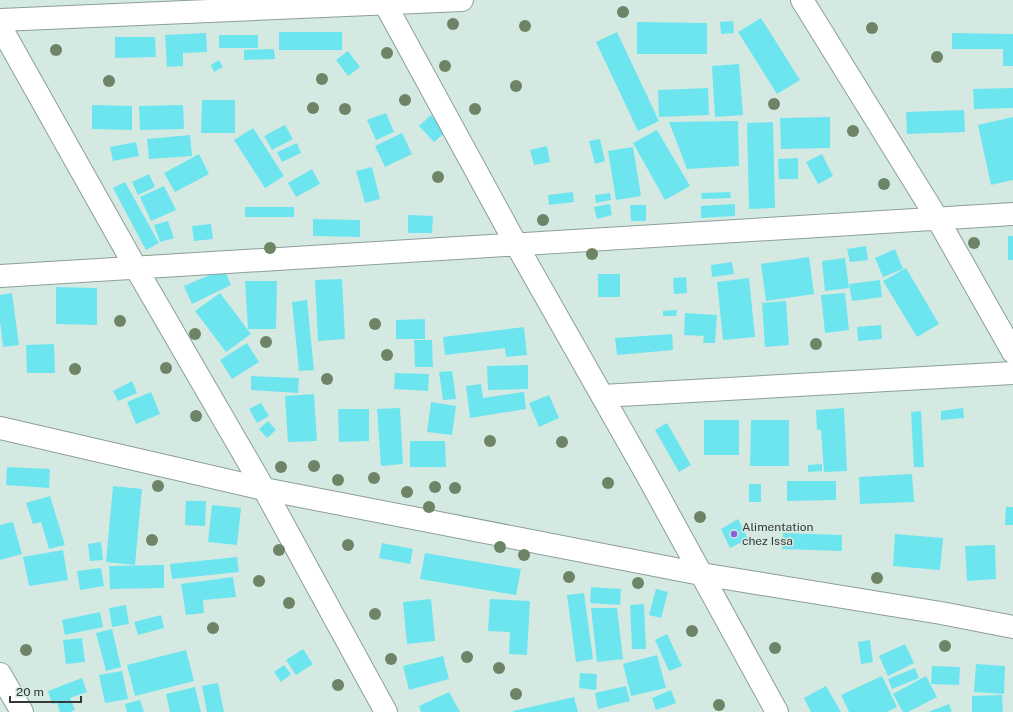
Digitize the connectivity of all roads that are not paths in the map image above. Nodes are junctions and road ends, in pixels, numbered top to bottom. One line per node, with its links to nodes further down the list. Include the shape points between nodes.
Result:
1 (462, 0): 5 (street)
2 (788, 0): 3 (street)
3 (802, 0): 4 (street); 9 (street)
4 (816, 0)
5 (384, 2): 6 (street); 10 (street)
6 (0, 20)
7 (0, 26): 11 (street)
8 (1013, 214): 9 (street)
9 (937, 218): 10 (street); 13 (street)
10 (516, 244): 11 (street); 15 (street)
11 (136, 268): 12 (street); 17 (street)
12 (0, 276)
13 (1013, 352)
14 (1013, 373): 15 (street)
15 (602, 396): 18 (street)
16 (0, 428): 17 (street)
17 (264, 490): 18 (street); 22 (street)
18 (701, 574): 19 (street); 23 (street)
19 (1013, 627)
20 (0, 674): 21 (street)
21 (22, 712)
22 (386, 712)
23 (777, 712)

